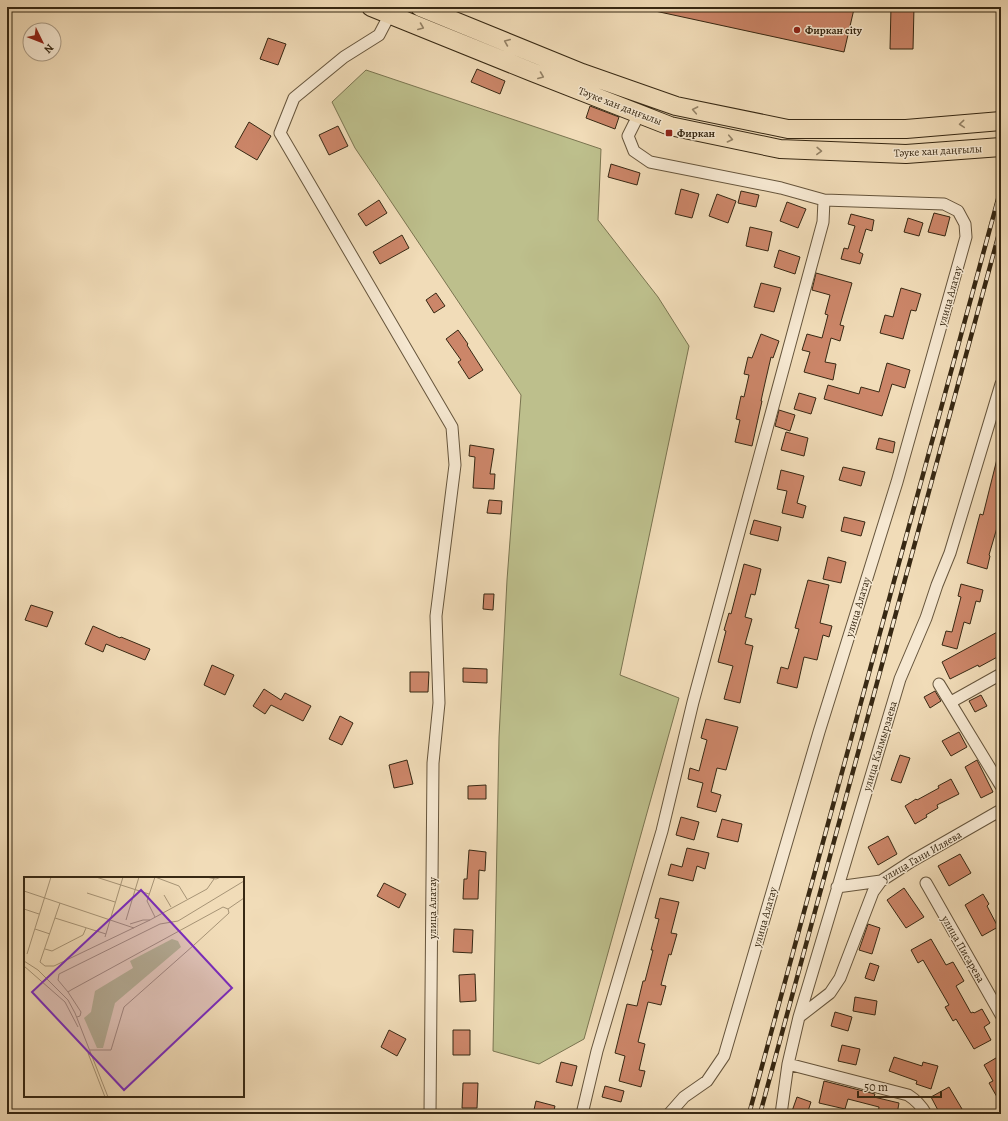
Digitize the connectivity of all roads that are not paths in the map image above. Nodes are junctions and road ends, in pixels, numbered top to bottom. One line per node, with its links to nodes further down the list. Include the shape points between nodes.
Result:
1 (371, 7): 3 (main road, Тәуке хан даңғылы)
2 (420, 7): 5 (main road, Тәуке хан даңғылы, one-way to 2, via 906,129 788,129 676,106 582,73)
3 (390, 14): 4 (main road, Тәуке хан даңғылы, one-way to 4); 20 (street, улица Алатау, via 379,35 344,57 294,98 280,133 452,427 455,465 436,616 438,703 433,763)
4 (639, 114): 6 (main road, Тәуке хан даңғылы, one-way to 6, via 670,126 780,149 906,154); 7 (street, улица Алатау, via 628,136 634,151 650,162 781,188)
5 (1001, 121)
6 (1001, 147)
7 (824, 200): 21 (street, via 822,222 662,831 597,1051); 22 (street, улица Алатау, via 944,204 958,211 965,224 966,237 897,482 819,732 724,1056 707,1081 684,1097)
8 (1001, 384): 16 (street, улица Калмырзаева, via 950,553 900,678)
9 (1001, 674): 11 (street)
10 (939, 684): 11 (street)
11 (951, 702): 12 (street)
12 (1001, 786)
13 (1001, 810): 14 (street, улица Гани Иляева)
14 (881, 880): 16 (street, улица Гани Иляева); 18 (street, via 873,892 840,978 830,993)
15 (926, 884): 17 (street, улица Писарева)
16 (837, 888): 18 (street, улица Калмырзаева)
17 (1001, 1015)
18 (799, 1017): 19 (street, улица Калмырзаева)
19 (788, 1064): 23 (street, улица Калмырзаева); 24 (street, via 908,1095 922,1106)
20 (430, 1114)
21 (582, 1114)
22 (669, 1114)
23 (781, 1114)
24 (926, 1114)

